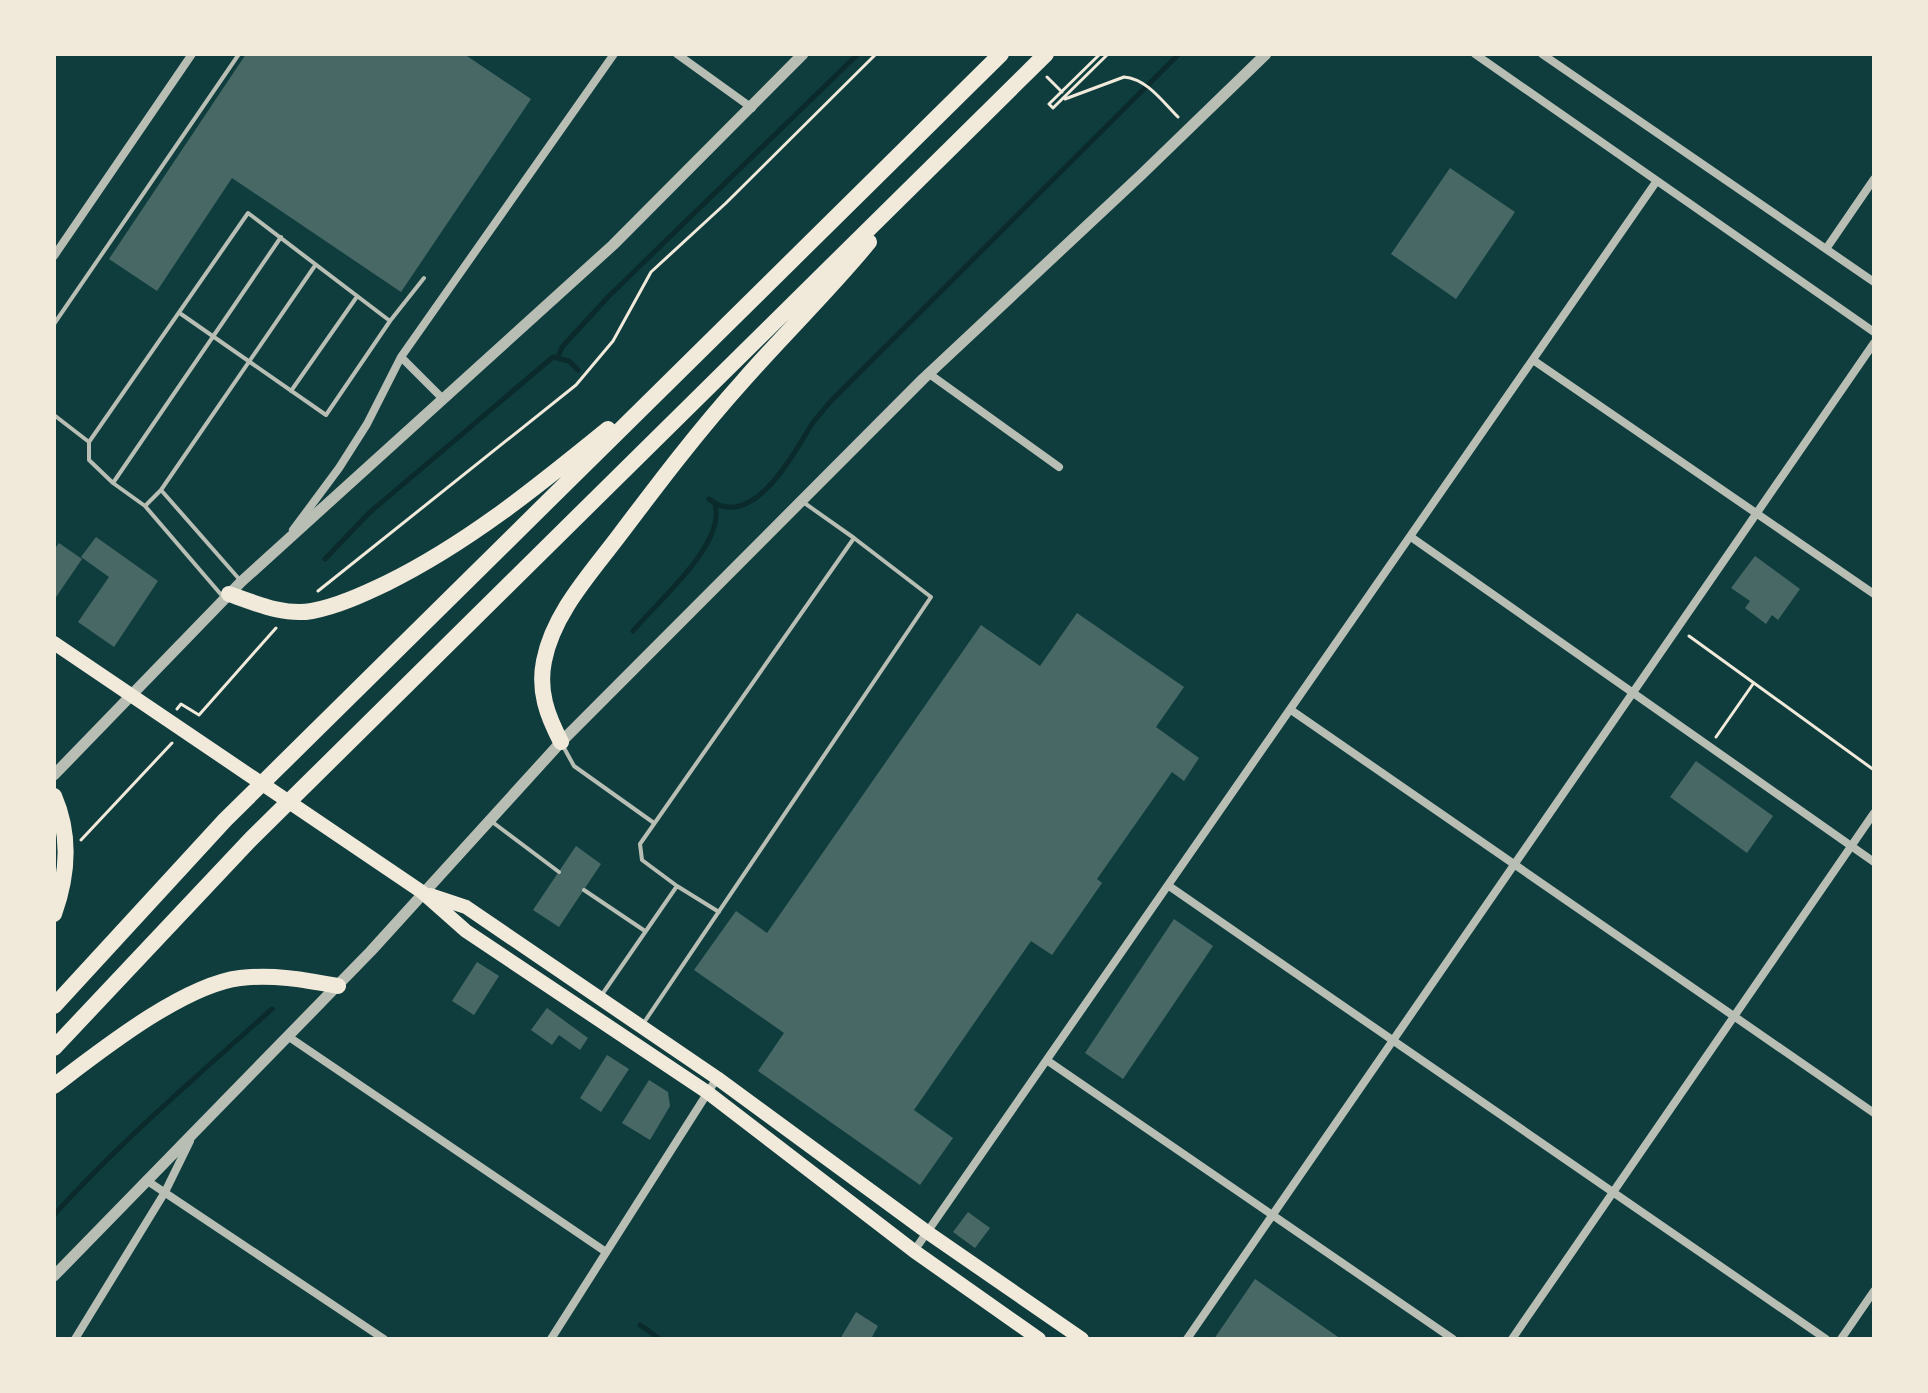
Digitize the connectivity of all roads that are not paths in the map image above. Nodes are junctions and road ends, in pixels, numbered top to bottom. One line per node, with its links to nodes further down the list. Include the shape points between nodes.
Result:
1 (192, 54): 17 (street)
2 (239, 54): 24 (lane)
3 (614, 54): 28 (street)
4 (677, 54): 11 (street)
5 (803, 54): 11 (street)
6 (1001, 54): 31 (highway)
7 (1046, 54): 13 (highway)
8 (1266, 54): 32 (street)
9 (1475, 54): 14 (street)
10 (1542, 54): 16 (street)
11 (752, 108): 34 (street, via 613,245)
12 (1874, 179): 16 (street)
13 (917, 182): 52 (highway, via 848,268 697,434 573,598 549,642 541,677 542,696); 76 (highway, via 251,839)
14 (1656, 182): 25 (street); 29 (street)
15 (281, 237): 18 (lane); 22 (lane, via 248,213); 26 (lane)
16 (1826, 249): 20 (street)
17 (54, 256)
18 (314, 266): 21 (lane); 30 (lane)
19 (424, 278): 23 (lane)
20 (1874, 282)
21 (356, 297): 23 (lane); 33 (lane)
22 (180, 314): 26 (lane); 36 (lane)
23 (390, 321): 33 (lane, via 326,415)
24 (54, 324)
25 (1874, 332)
26 (212, 337): 30 (lane); 38 (lane)
27 (1874, 343): 42 (street)
28 (401, 357): 34 (street); 43 (street, via 367,424)
29 (1533, 360): 42 (street); 44 (street)
30 (248, 361): 33 (lane); 39 (lane)
31 (687, 365): 46 (highway, via 495,518 414,569 361,595 311,611 266,607); 71 (highway, via 225,820)
32 (928, 373): 37 (street); 40 (street)
33 (291, 391)
34 (443, 399): 43 (street)
35 (54, 415): 36 (lane)
36 (89, 442): 38 (lane, via 89,460)
37 (1059, 467)
38 (113, 483): 41 (lane)
39 (161, 490): 41 (lane); 46 (lane)
40 (801, 500): 45 (lane); 52 (street)
41 (145, 506): 46 (lane)
42 (1756, 513): 47 (street); 49 (street)
43 (288, 537): 46 (street)
44 (1411, 537): 49 (street); 51 (street)
45 (854, 538): 57 (lane); 66 (lane, via 931,597)
46 (232, 591): 50 (street)
47 (1874, 594)
48 (54, 643): 50 (main road)
49 (1633, 693): 58 (street); 60 (street)
50 (133, 695): 53 (street); 65 (main road)
51 (1291, 710): 60 (street); 63 (street)
52 (561, 742): 56 (street); 57 (lane, via 574,766)
53 (54, 775)
54 (54, 796): 67 (highway, via 66,858)
55 (1874, 813): 58 (street)
56 (489, 820): 61 (lane); 65 (street)
57 (654, 823): 62 (lane, via 640,844 642,860)
58 (1851, 846): 59 (street); 72 (street)
59 (1874, 862)
60 (1514, 864): 72 (street); 75 (street)
61 (559, 872)
62 (677, 886): 66 (lane); 68 (lane)
63 (1169, 886): 75 (street); 77 (street)
64 (584, 890): 68 (lane)
65 (422, 892): 69 (street); 70 (main road, via 466,907); 80 (main road, via 466,931)
66 (719, 912): 73 (lane)
67 (54, 914)
68 (645, 931): 70 (lane)
69 (338, 986): 74 (street); 79 (highway, via 267,976 210,985 158,1013)
70 (599, 998): 73 (main road)
71 (54, 1006)
72 (1734, 1016): 81 (street); 85 (street)
73 (641, 1026): 78 (main road)
74 (289, 1037): 82 (street); 89 (street)
75 (1393, 1040): 85 (street); 86 (street)
76 (54, 1048)
77 (1048, 1061): 86 (street); 87 (street)
78 (717, 1078): 80 (street); 87 (main road)
79 (54, 1086)
80 (707, 1092): 88 (main road); 89 (street)
81 (1874, 1113)
82 (196, 1130): 83 (street); 84 (street)
83 (146, 1180): 84 (street); 90 (street)
84 (165, 1192): 92 (street); 93 (street)
85 (1613, 1192): 99 (street); 100 (street)
86 (1272, 1215): 97 (street); 98 (street)
87 (927, 1232): 88 (street); 96 (main road)
88 (914, 1251): 95 (main road)
89 (606, 1252): 94 (street)
90 (54, 1276)
91 (1874, 1291): 101 (street)
92 (75, 1339)
93 (384, 1339)
94 (551, 1339)
95 (1039, 1339)
96 (1082, 1339)
97 (1187, 1339)
98 (1453, 1339)
99 (1512, 1339)
100 (1826, 1339)
101 (1841, 1339)

